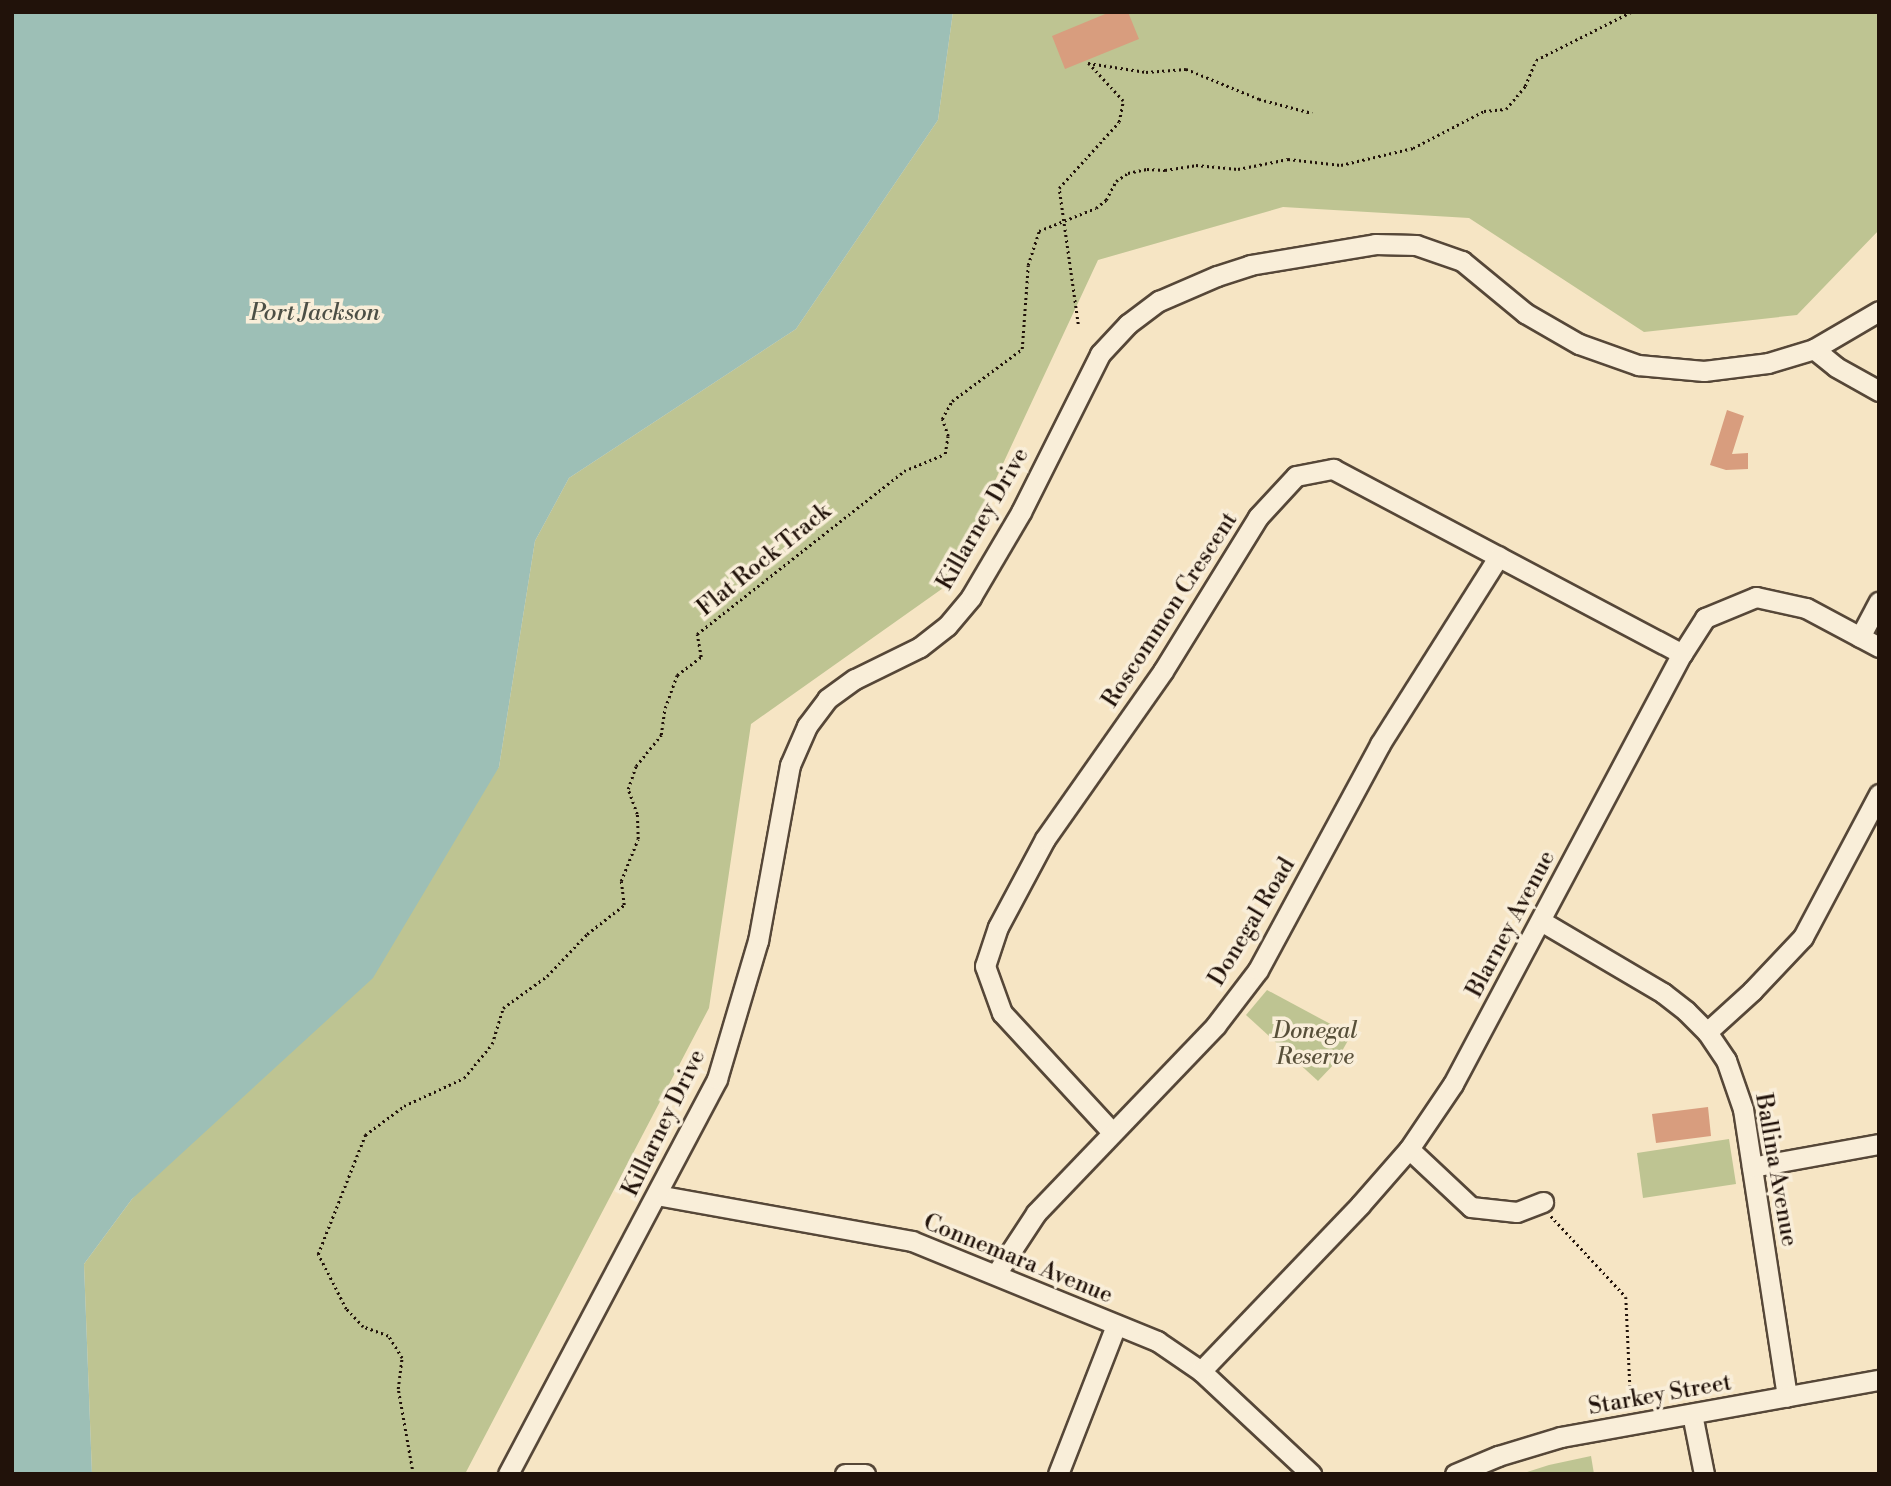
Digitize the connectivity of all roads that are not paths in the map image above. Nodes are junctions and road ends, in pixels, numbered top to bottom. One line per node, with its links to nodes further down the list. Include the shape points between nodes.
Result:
1 (1879, 311): 2 (street, Killarney Drive)
2 (1814, 349): 3 (street); 16 (street, Killarney Drive, via 1768,363 1704,371 1638,365 1579,344 1525,313 1462,261 1416,245 1375,244 1250,265 1159,301 1128,324 1100,354 1021,512 971,597 947,626 920,648 855,679 827,699 807,726 790,765 758,941 717,1079)
3 (1879, 391)
4 (1499, 556): 8 (street, Roscommon Crescent); 12 (street, Donegal Road, via 1380,744 1258,970 1216,1026); 12 (street, Roscommon Crescent, via 1333,469 1296,476 1258,517 1163,671 1045,839 998,927 985,966 1002,1013)
5 (1879, 602): 6 (street)
6 (1860, 637): 7 (street, Blarney Avenue); 8 (street, Blarney Avenue, via 1806,608 1756,597 1705,618)
7 (1879, 647)
8 (1682, 654): 10 (street, Blarney Avenue)
9 (1879, 794): 11 (street, via 1803,937)
10 (1541, 920): 11 (street, Ballina Avenue, via 1663,993); 14 (street, Blarney Avenue, via 1453,1084)
11 (1707, 1032): 15 (street, Ballina Avenue, via 1736,1083)
12 (1112, 1132): 18 (street, Donegal Road, via 1036,1213)
13 (1879, 1144): 15 (street)
14 (1409, 1149): 17 (street, via 1471,1207 1517,1212); 20 (street, Blarney Avenue)
15 (1752, 1167): 22 (street, Ballina Avenue)
16 (657, 1195): 18 (street, Connemara Avenue, via 912,1241); 24 (street, Killarney Drive)
17 (1543, 1202)
18 (996, 1275): 19 (street, Connemara Avenue)
19 (1116, 1325): 20 (street, Connemara Avenue, via 1157,1341); 27 (street)
20 (1201, 1371): 28 (street, Connemara Avenue)
21 (1879, 1380): 22 (street, Starkey Street)
22 (1787, 1396): 23 (street, Starkey Street)
23 (1692, 1414): 29 (street, Starkey Street, via 1561,1437); 30 (street)
24 (508, 1474)
25 (845, 1474): 26 (street)
26 (865, 1474)
27 (1058, 1474)
28 (1311, 1474)
29 (1455, 1474)
30 (1704, 1474)

